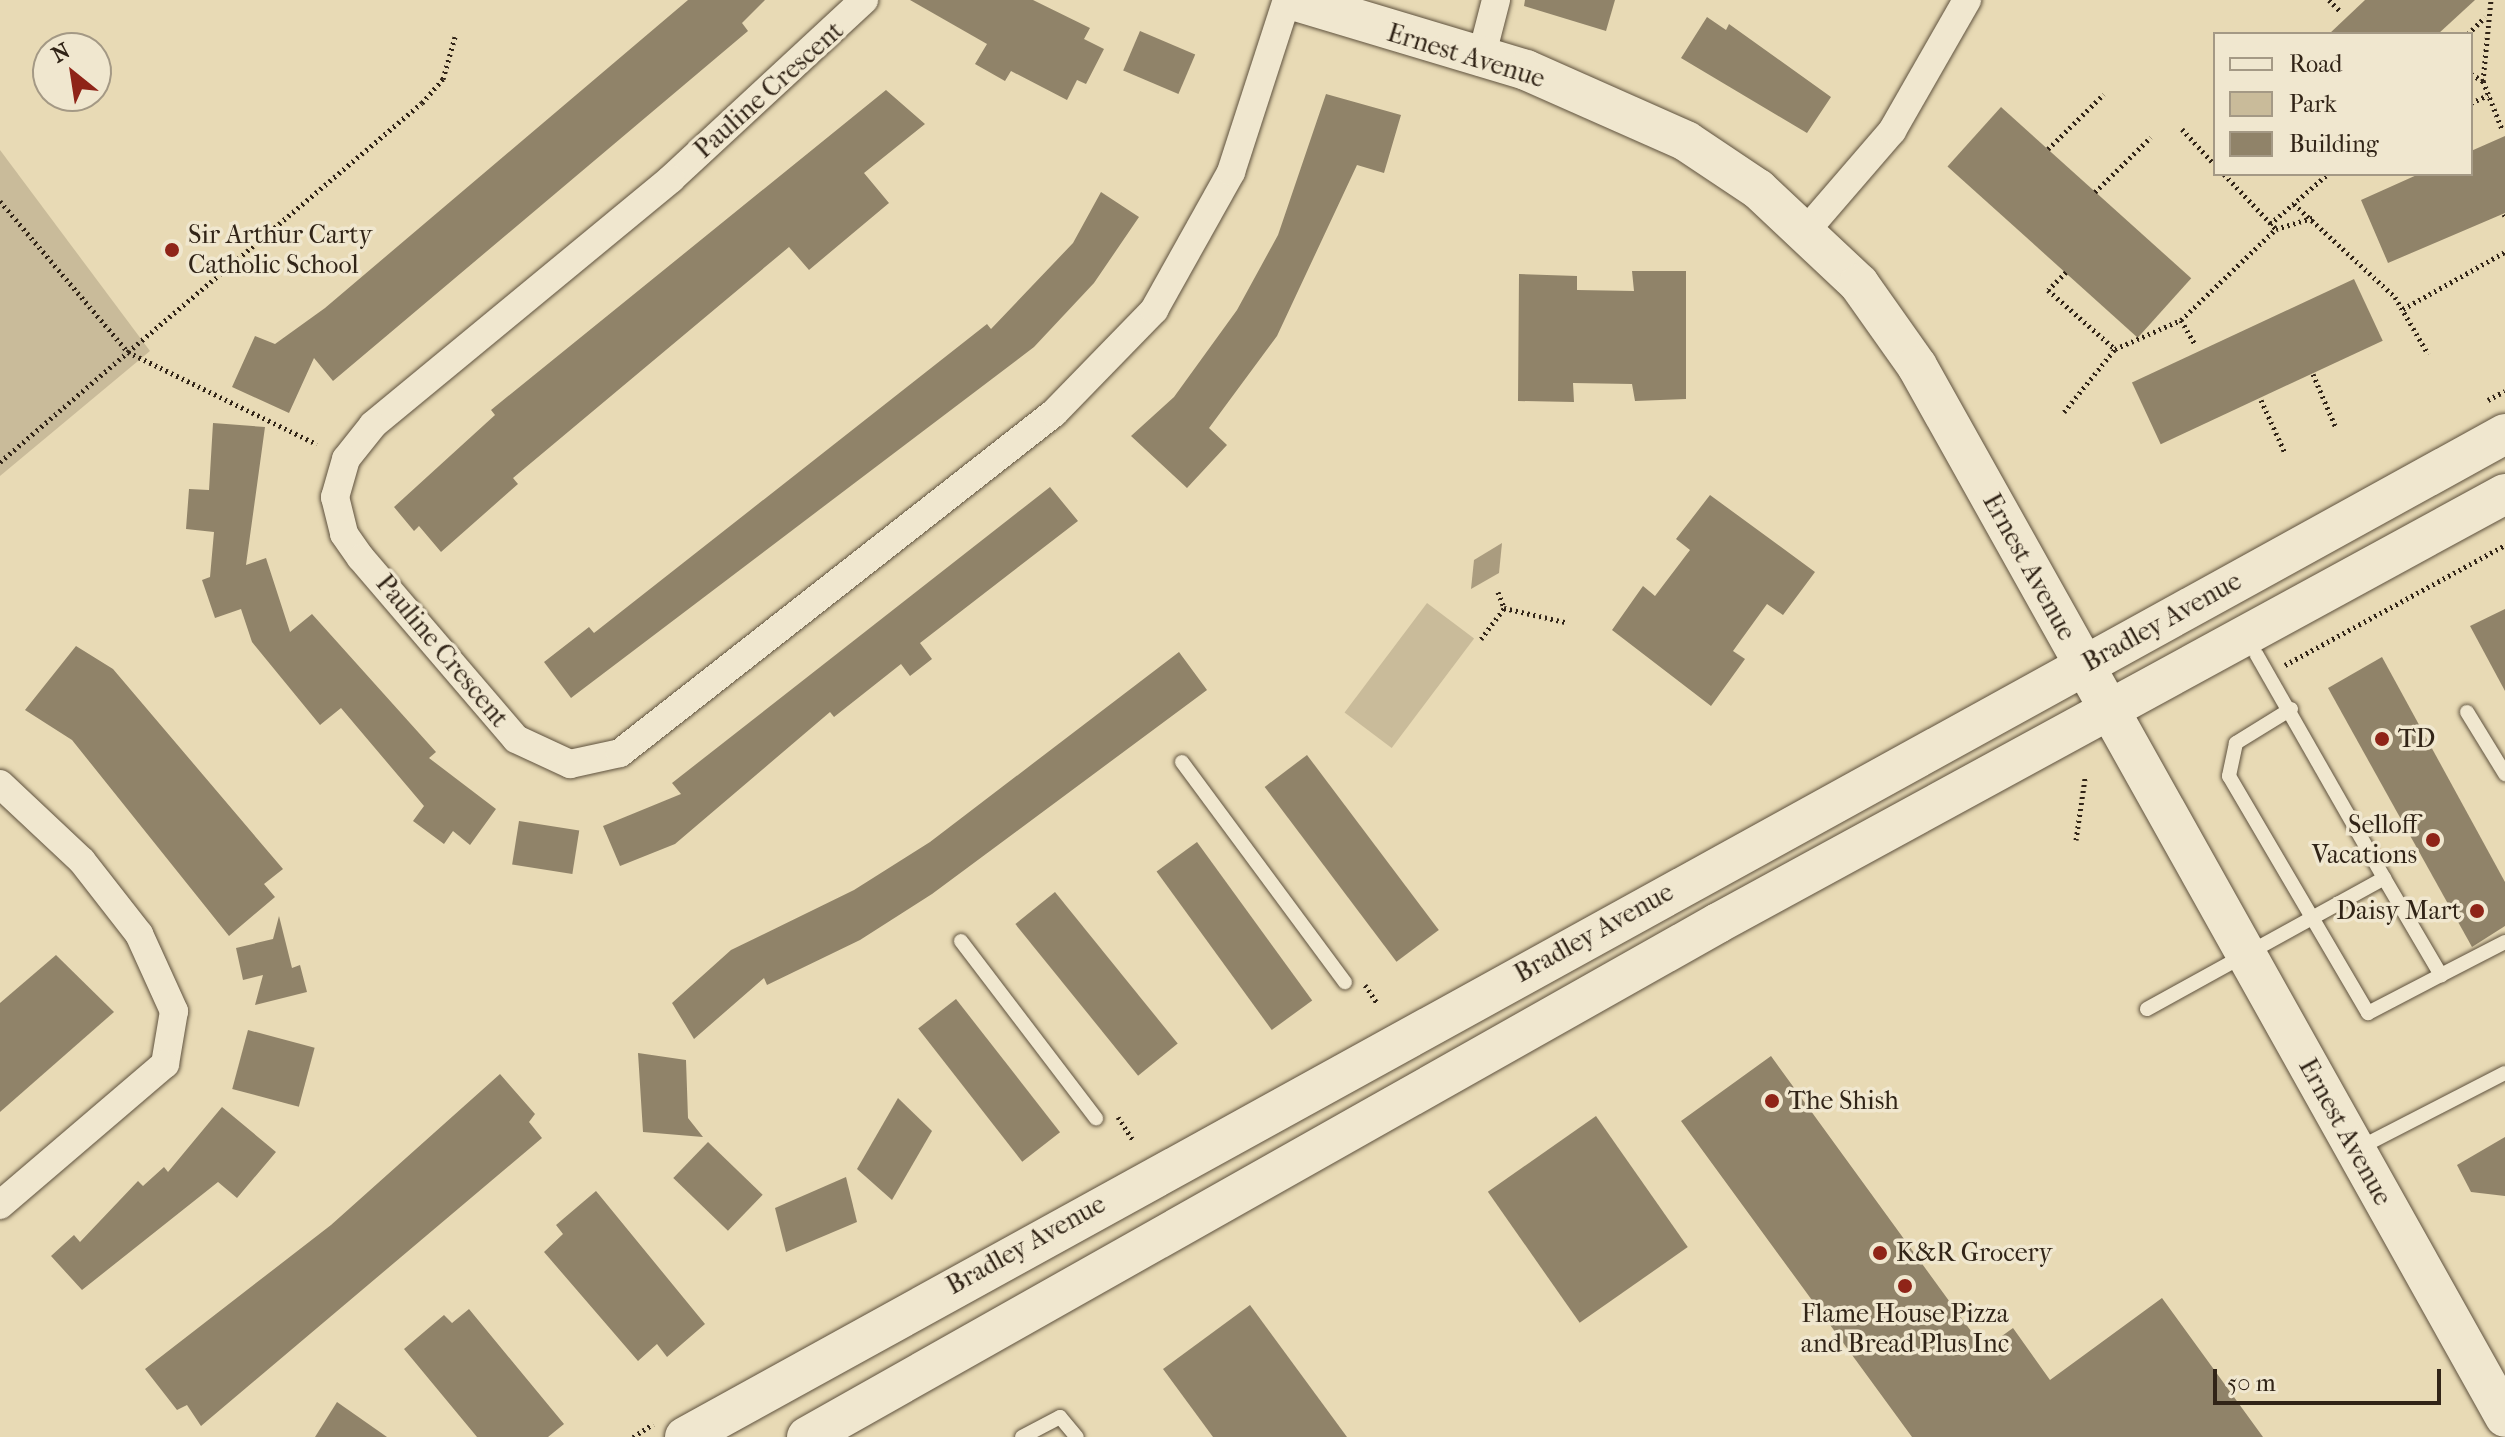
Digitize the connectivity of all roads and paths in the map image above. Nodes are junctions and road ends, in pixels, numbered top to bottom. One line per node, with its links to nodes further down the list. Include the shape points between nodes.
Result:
1 (864, 0): 2 (street, Pauline Crescent, via 671,179 373,425 346,459 335,497 344,534 361,558 516,739 570,764 620,753 1054,413 1154,310 1231,172)
2 (1287, 0)
3 (1293, 0): 12 (main road, Ernest Avenue)
4 (1496, 0): 12 (street)
5 (1967, 0): 31 (street, via 1892,131)
6 (2329, 0): 8 (path)
7 (2491, 0): 9 (path)
8 (2340, 11)
9 (2485, 16): 10 (path); 14 (path)
10 (2470, 32)
11 (455, 37): 38 (path, via 443,79 422,103)
12 (1480, 62): 31 (main road, Ernest Avenue, via 1526,70 1686,141 1758,189)
13 (2473, 75): 14 (path)
14 (2483, 81): 16 (path)
15 (2104, 94): 21 (path)
16 (2488, 95): 17 (path); 19 (path)
17 (2473, 102)
18 (2182, 129): 22 (path)
19 (2502, 129)
20 (2151, 137): 25 (path)
21 (2048, 149)
22 (2213, 163)
23 (2226, 176): 29 (path)
24 (2326, 176): 27 (path)
25 (2095, 192)
26 (0, 201): 38 (path)
27 (2294, 204): 28 (path); 29 (path)
28 (2313, 218): 30 (path); 34 (path)
29 (2270, 224): 30 (path)
30 (2276, 229): 35 (path)
31 (1804, 233): 55 (main road, Ernest Avenue, via 1859,284 1917,366)
32 (2505, 252): 34 (path)
33 (2066, 272): 37 (path, via 2048,290)
34 (2403, 309): 39 (path)
35 (2181, 320): 36 (path); 37 (path)
36 (2195, 344)
37 (2115, 349): 42 (path)
38 (128, 352): 45 (path); 47 (path)
39 (2428, 354)
40 (2313, 374): 43 (path)
41 (2261, 400): 46 (path)
42 (2064, 412)
43 (2336, 428)
44 (2505, 434): 55 (main road, Bradley Avenue)
45 (317, 444)
46 (2285, 453)
47 (0, 462)
48 (2505, 494): 57 (main road, Bradley Avenue)
49 (2505, 545): 56 (path)
50 (1498, 592): 51 (path)
51 (1504, 608): 52 (path); 53 (path)
52 (1565, 622)
53 (1481, 639)
54 (2257, 655): 56 (lane)
55 (2083, 665): 57 (main road, Ernest Avenue); 78 (main road, Bradley Avenue)
56 (2269, 674): 58 (lane)
57 (2108, 709): 69 (main road, Ernest Avenue); 79 (main road, Bradley Avenue)
58 (2291, 709): 65 (lane); 66 (lane, via 2236,743 2227,765)
59 (2467, 712): 61 (lane)
60 (1182, 762): 71 (lane)
61 (2505, 774)
62 (2085, 778): 64 (path)
63 (0, 784): 76 (street, via 82,861 120,910 174,1011 165,1064)
64 (2076, 840)
65 (2384, 878): 66 (lane); 70 (lane)
66 (2312, 918): 69 (lane); 70 (lane, via 2368,1013)
67 (961, 941): 74 (lane)
68 (2505, 942): 70 (lane)
69 (2245, 954): 72 (lane); 75 (main road, Ernest Avenue)
70 (2441, 975)
71 (1345, 982)
72 (2147, 1009)
73 (2505, 1073): 75 (lane)
74 (1096, 1118)
75 (2355, 1150): 77 (main road, Ernest Avenue)
76 (0, 1205)
77 (2505, 1417)
78 (685, 1437)
79 (807, 1437)
80 (1022, 1437): 81 (lane, via 1060,1417)
81 (1077, 1437)

